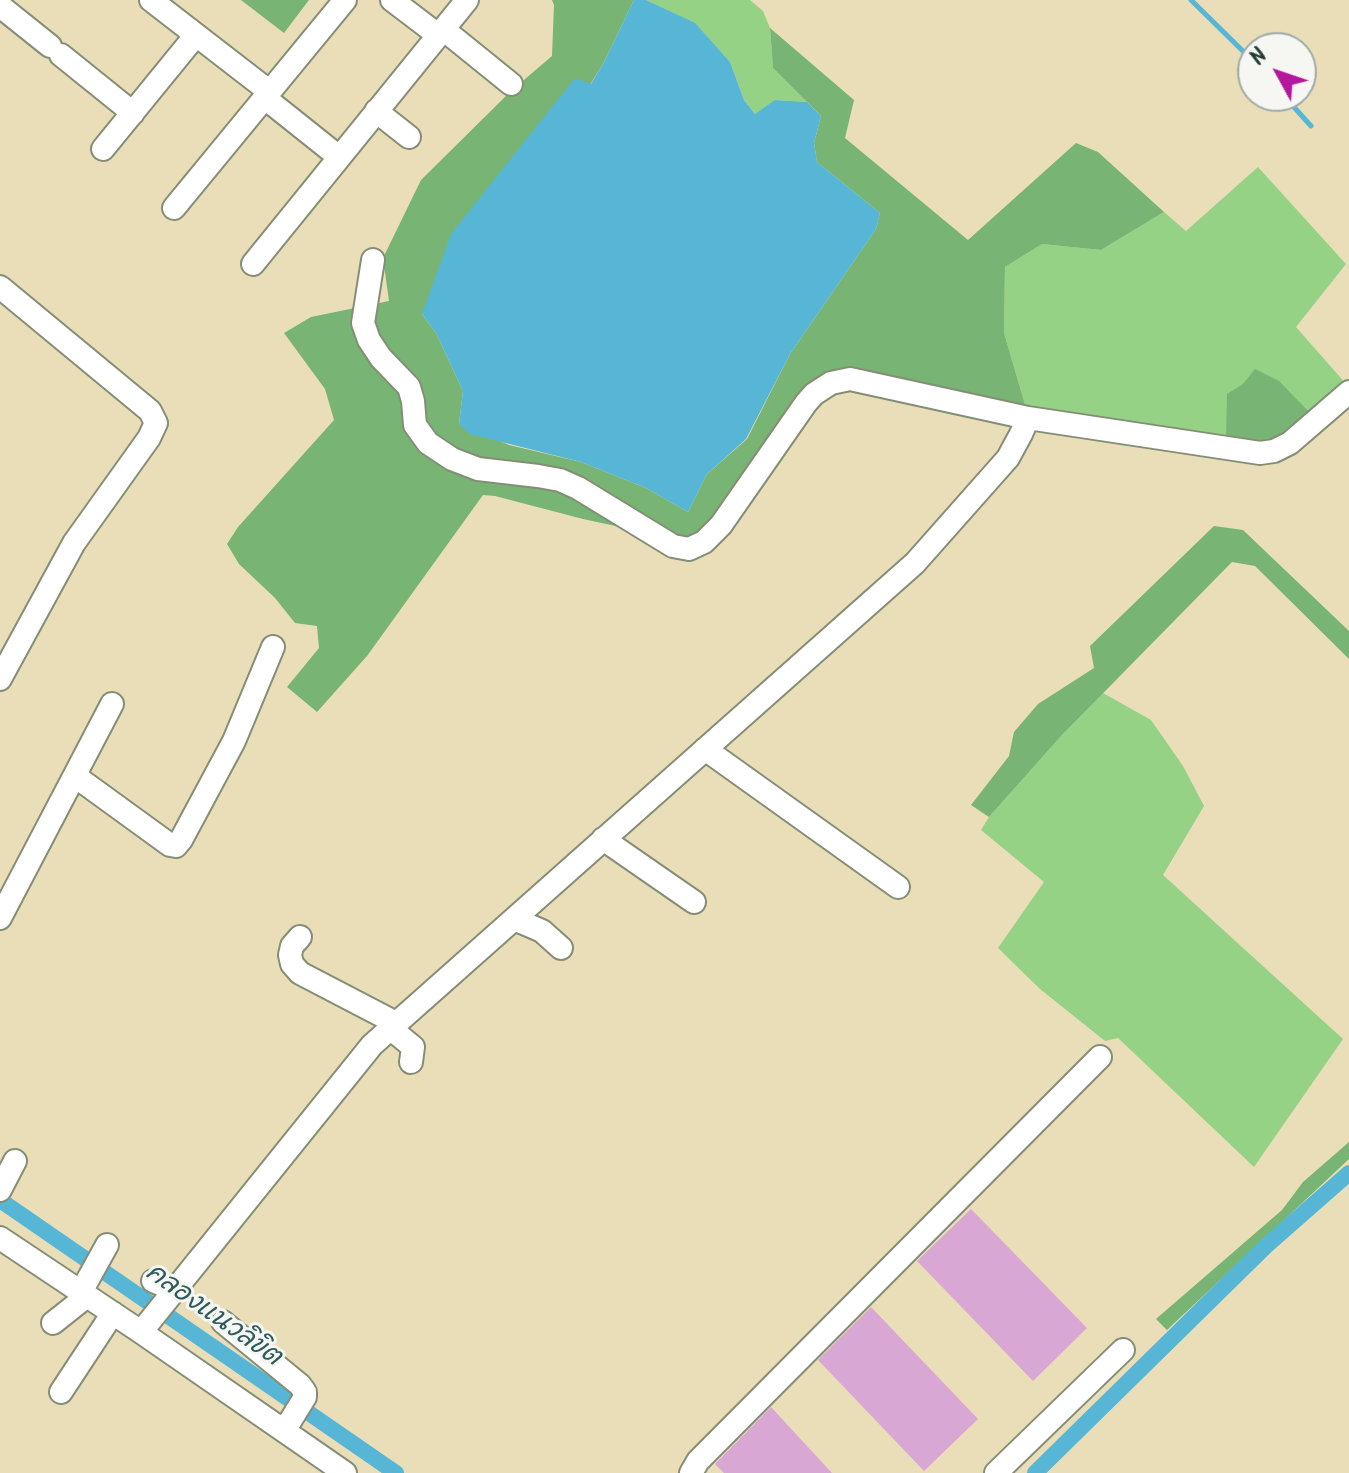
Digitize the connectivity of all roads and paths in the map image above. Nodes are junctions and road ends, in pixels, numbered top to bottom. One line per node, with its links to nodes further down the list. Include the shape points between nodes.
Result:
1 (151, 0): 7 (street)
2 (345, 0): 9 (street)
3 (392, 0): 6 (street)
4 (467, 0): 6 (street)
5 (3, 4): 11 (street)
6 (440, 32): 8 (street); 10 (street)
7 (196, 35): 9 (street); 11 (street)
8 (511, 84)
9 (268, 95): 14 (street); 15 (street)
10 (376, 111): 12 (street); 14 (street)
11 (133, 113): 13 (street)
12 (409, 137)
13 (103, 149)
14 (339, 157): 17 (street)
15 (174, 208)
16 (373, 260): 20 (street, via 363,323 381,358 409,387 415,425 428,443 463,465 560,480 673,546 689,549 721,525 806,403 831,383 850,379)
17 (253, 264)
18 (0, 287): 22 (street, via 150,411 156,423 74,543)
19 (1349, 392): 20 (street, via 1290,443 1260,453)
20 (1028, 418): 24 (street, via 1008,458 915,563)
21 (273, 647): 25 (street, via 234,741 176,846)
22 (0, 679)
23 (112, 704): 25 (street)
24 (705, 749): 26 (street); 27 (street)
25 (75, 776): 29 (street)
26 (603, 839): 28 (street); 30 (street)
27 (898, 887)
28 (694, 902)
29 (0, 918)
30 (514, 919): 32 (street, via 542,931); 33 (street)
31 (300, 937): 33 (street, via 290,955 300,973)
32 (561, 948)
33 (401, 1038): 41 (street, via 358,1061)
34 (1100, 1057): 50 (street)
35 (15, 1161): 36 (street)
36 (0, 1190)
37 (0, 1238): 40 (street)
38 (104, 1251): 40 (street)
39 (153, 1281): 41 (street)
40 (85, 1289): 42 (street); 44 (street)
41 (171, 1295): 45 (street)
42 (113, 1313): 45 (street); 47 (street)
43 (223, 1322): 48 (street, via 305,1392)
44 (53, 1323)
45 (146, 1326): 48 (street)
46 (1123, 1350): 51 (street)
47 (61, 1392)
48 (288, 1424): 49 (street)
49 (345, 1473)
50 (691, 1473)
51 (996, 1473)

